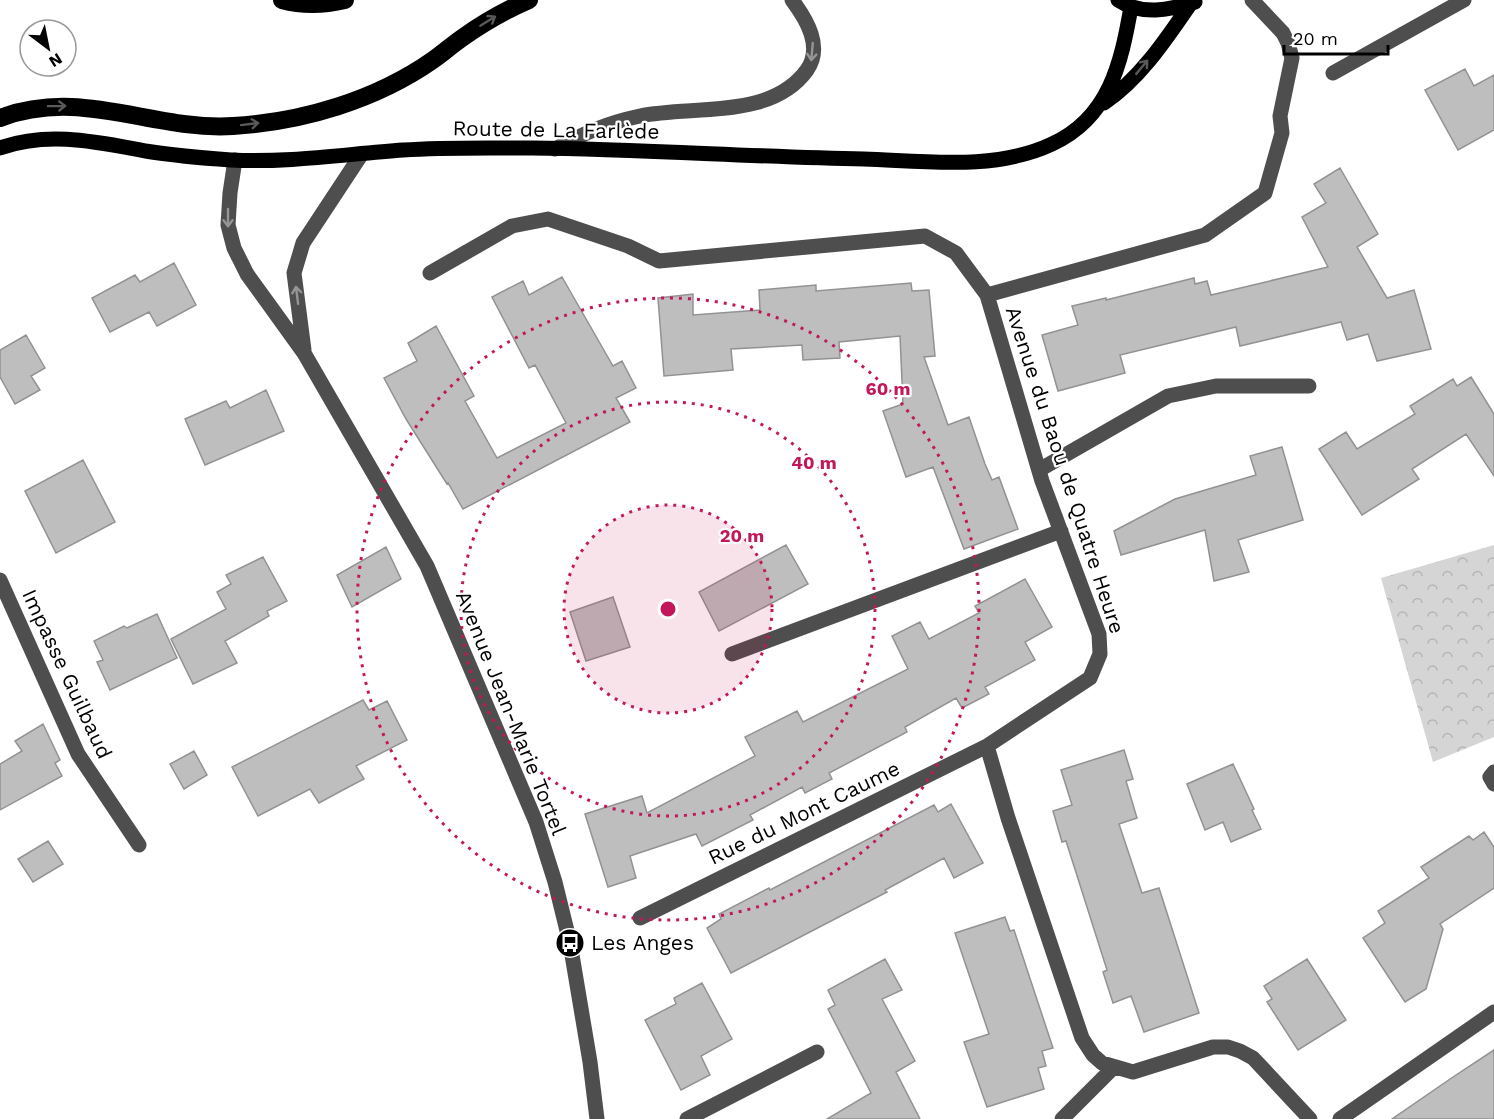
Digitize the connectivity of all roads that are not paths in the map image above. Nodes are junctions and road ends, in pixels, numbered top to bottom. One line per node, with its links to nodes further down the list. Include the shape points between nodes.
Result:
1 (282, 0): 2 (highway, via 310,5)
2 (345, 0)
3 (529, 0): 11 (highway, one-way to 3, via 55,106 103,109 211,126 308,114 390,85)
4 (792, 0): 13 (street, one-way to 13, via 807,23 815,52 804,74 780,95 739,106 642,115 592,129)
5 (1252, 0): 17 (street, Avenue du Baou de Quatre Heure, via 1283,33 1292,58 1280,116 1282,133 1265,193 1205,235)
6 (1464, 0): 9 (street)
7 (1195, 1): 8 (main road, via 1162,11); 10 (main road, Route de La Farlède, one-way to 7, via 1128,84)
8 (1124, 4): 10 (main road, Route de La Farlède, via 1117,66)
9 (1333, 73)
10 (1099, 106): 13 (main road, Route de La Farlède, via 1079,127 1055,143 989,160)
11 (0, 118)
12 (0, 148): 15 (main road, Route de La Farlède, via 26,140 69,139 177,156)
13 (555, 149): 14 (main road, Route de La Farlède, via 404,150)
14 (361, 155): 15 (main road, Route de La Farlède); 18 (street, Avenue Jean-Marie Tortel, one-way to 14, via 294,273 303,243)
15 (235, 160): 18 (street, Avenue Jean-Marie Tortel, one-way to 18, via 228,225 234,248 247,274)
16 (430, 273): 17 (street, via 512,226 548,219 628,246 659,261 924,236 956,253)
17 (987, 295): 20 (street, Avenue du Baou de Quatre Heure)
18 (304, 353): 32 (street, Avenue Jean-Marie Tortel, via 427,566 536,822 570,943)
19 (1309, 386): 20 (street, via 1216,386 1168,396)
20 (1039, 470): 21 (street, Avenue du Baou de Quatre Heure)
21 (1061, 531): 23 (street); 24 (street, Avenue du Baou de Quatre Heure, via 1099,633 1100,654 1090,678)
22 (0, 580): 27 (street, Impasse Guilbaud, via 78,754)
23 (732, 654)
24 (987, 746): 28 (street, Rue du Mont Caume); 31 (street, via 1082,1038 1093,1055)
25 (1494, 772): 26 (street, via 1490,777)
26 (1494, 784)
27 (139, 844)
28 (640, 918)
29 (1494, 1012): 36 (street)
30 (817, 1052): 33 (street)
31 (1113, 1068): 34 (street); 35 (street, via 1133,1072 1213,1047 1228,1047 1253,1058)
32 (597, 1119)
33 (687, 1119)
34 (1062, 1119)
35 (1310, 1119)
36 (1340, 1119)

